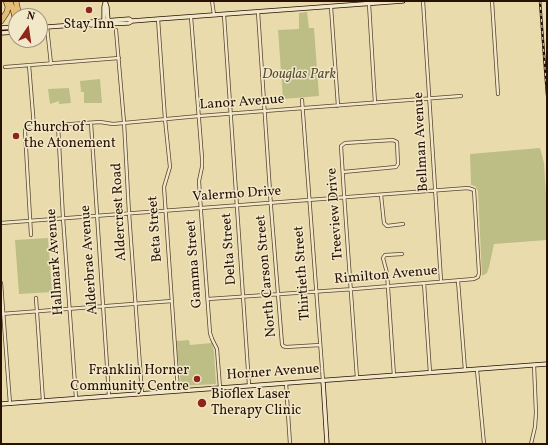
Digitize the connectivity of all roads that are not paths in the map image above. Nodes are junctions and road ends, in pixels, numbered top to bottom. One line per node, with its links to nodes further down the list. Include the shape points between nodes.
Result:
1 (8, 1): 14 (highway, via 7,12)
2 (212, 1): 11 (street)
3 (403, 1): 7 (main road)
4 (423, 1): 25 (street, Bellman Avenue)
5 (492, 1): 23 (street)
6 (105, 2): 15 (main road)
7 (372, 3): 8 (main road); 27 (street)
8 (331, 7): 9 (main road); 28 (street)
9 (258, 12): 10 (main road); 30 (street, North Carson Street)
10 (224, 14): 11 (main road); 31 (street, Delta Street)
11 (214, 15): 12 (main road)
12 (191, 17): 13 (main road); 32 (street, Gamma Street)
13 (158, 19): 15 (main road); 33 (street, Beta Street)
14 (1, 21)
15 (106, 22): 16 (main road)
16 (48, 27)
17 (116, 30): 19 (street, Aldercrest Road)
18 (48, 36): 20 (street)
19 (119, 58): 20 (street); 35 (street, Aldercrest Road)
20 (51, 64): 21 (street)
21 (29, 65): 22 (street); 37 (street)
22 (5, 67)
23 (498, 94)
24 (461, 96): 25 (street, Lanor Avenue)
25 (429, 98): 27 (street, Lanor Avenue); 40 (street, Bellman Avenue)
26 (302, 100): 29 (street, Thirtieth Street)
27 (375, 103): 28 (street, Lanor Avenue)
28 (338, 106): 29 (street, Lanor Avenue)
29 (303, 108): 30 (street, Lanor Avenue); 43 (street, Thirtieth Street)
30 (265, 111): 31 (street, Lanor Avenue); 44 (street, North Carson Street)
31 (231, 113): 32 (street, Lanor Avenue); 45 (street, Delta Street)
32 (199, 116): 33 (street, Lanor Avenue); 46 (street, Gamma Street, via 202,158 199,181)
33 (165, 119): 35 (street, Lanor Avenue); 47 (street, Beta Street, via 170,167 164,188)
34 (91, 122): 35 (street, Lanor Avenue); 36 (street, Lanor Avenue); 49 (street, Alderbrae Avenue)
35 (124, 122): 48 (street, Aldercrest Road)
36 (58, 125): 37 (street, Lanor Avenue); 50 (street, Hallmark Avenue)
37 (34, 127): 51 (street, Lanor Avenue, via 25,129)
38 (343, 172): 38 (street, Treeview Drive, via 396,167 396,142 393,140 341,145); 42 (street, Treeview Drive)
39 (474, 190): 40 (street, Valermo Drive, via 468,188); 57 (street, Rimilton Avenue, via 479,275 473,280)
40 (435, 191): 41 (street, Valermo Drive); 56 (street, Bellman Avenue)
41 (381, 195): 42 (street, Valermo Drive); 53 (street, via 384,223 387,226)
42 (344, 198): 43 (street, Valermo Drive); 61 (street, Treeview Drive)
43 (309, 200): 44 (street, Valermo Drive); 62 (street, Thirtieth Street)
44 (271, 203): 45 (street, Valermo Drive); 63 (street, North Carson Street)
45 (236, 206): 46 (street, Valermo Drive); 64 (street, Delta Street)
46 (200, 208): 47 (street, Valermo Drive); 66 (street, Gamma Street)
47 (165, 210): 48 (street, Valermo Drive); 67 (street, Beta Street)
48 (129, 213): 49 (street, Valermo Drive); 68 (street, Aldercrest Road)
49 (96, 216): 50 (street, Valermo Drive); 69 (street, Alderbrae Avenue)
50 (63, 218): 51 (street, Valermo Drive); 70 (street, Hallmark Avenue)
51 (30, 221): 52 (street, Valermo Drive); 54 (street)
52 (1, 223)
53 (403, 224)
54 (31, 235)
55 (402, 254): 60 (street, via 384,256)
56 (441, 281): 57 (street, Rimilton Avenue); 59 (street, Rimilton Avenue)
57 (458, 281): 76 (street)
58 (1, 283): 72 (street)
59 (424, 283): 60 (street, Rimilton Avenue); 78 (street)
60 (386, 286): 61 (street, Rimilton Avenue); 79 (street)
61 (351, 289): 62 (street, Rimilton Avenue); 80 (street, Treeview Drive)
62 (316, 292): 63 (street, Rimilton Avenue); 73 (street, Thirtieth Street)
63 (278, 294): 64 (street, Rimilton Avenue); 73 (street, North Carson Street, via 283,346)
64 (243, 296): 66 (street, Rimilton Avenue); 83 (street, Delta Street)
65 (36, 298): 71 (street)
66 (208, 299): 84 (street, Gamma Street, via 210,333 217,349)
67 (172, 301): 68 (street); 85 (street, Beta Street)
68 (136, 304): 69 (street); 86 (street, Aldercrest Road)
69 (103, 306): 70 (street); 87 (street, Alderbrae Avenue)
70 (70, 308): 71 (street); 88 (street, Hallmark Avenue)
71 (37, 311): 72 (street); 89 (street)
72 (2, 313): 91 (street)
73 (320, 345): 81 (street, Thirtieth Street)
74 (547, 364): 75 (main road, Horner Avenue)
75 (534, 365): 77 (main road, Horner Avenue); 95 (street, via 536,413)
76 (466, 370): 77 (main road, Horner Avenue); 78 (main road, Horner Avenue)
77 (477, 370): 94 (street)
78 (430, 373): 79 (main road, Horner Avenue)
79 (394, 376): 80 (main road, Horner Avenue)
80 (357, 378): 81 (main road, Horner Avenue)
81 (322, 380): 82 (main road, Horner Avenue); 93 (main road, Thirtieth Street)
82 (286, 383): 83 (main road, Horner Avenue); 92 (street)
83 (249, 385): 84 (main road, Horner Avenue)
84 (220, 388): 85 (main road, Horner Avenue)
85 (178, 391): 86 (main road, Horner Avenue)
86 (142, 394): 87 (main road, Horner Avenue)
87 (109, 396): 88 (main road, Horner Avenue)
88 (76, 398): 89 (main road, Horner Avenue)
89 (43, 401): 91 (main road, Horner Avenue)
90 (1, 404): 91 (main road, Horner Avenue)
91 (10, 404)
92 (290, 444)
93 (327, 444)
94 (484, 444)
95 (530, 444)

